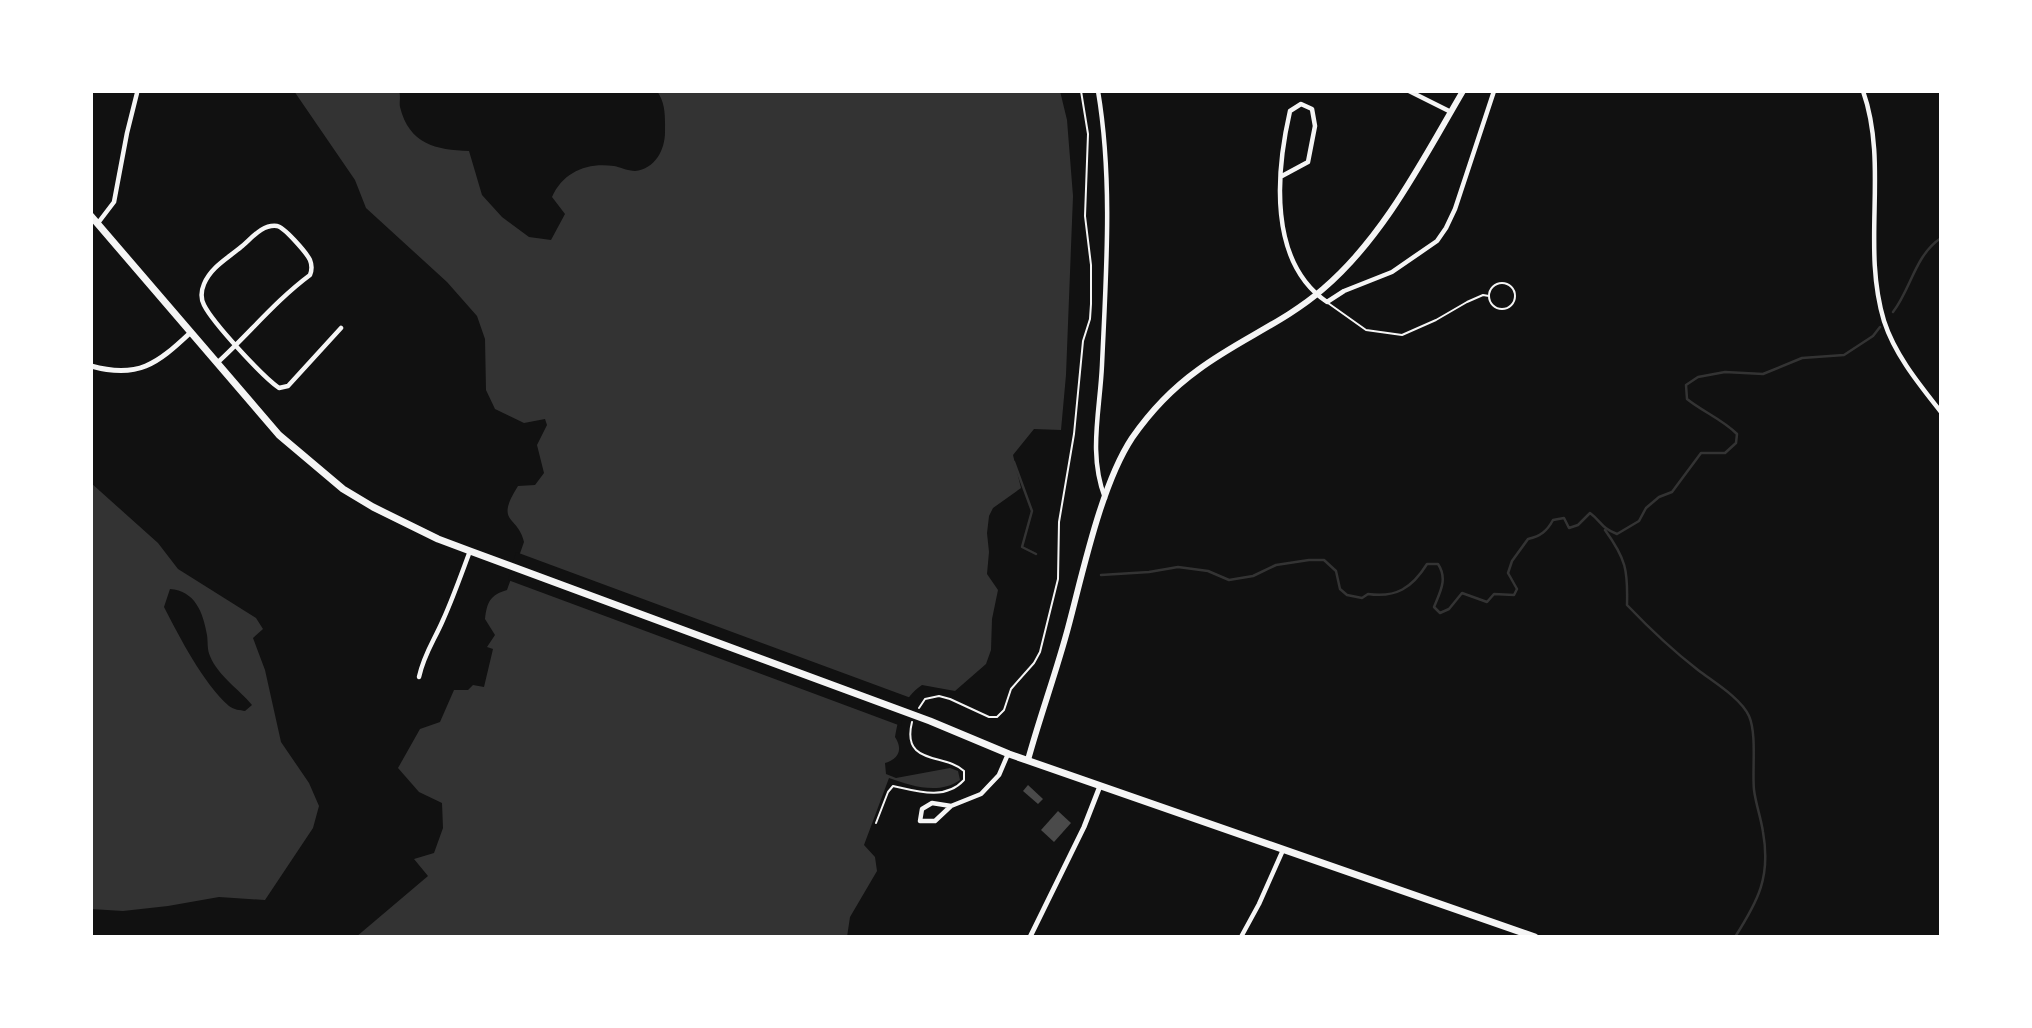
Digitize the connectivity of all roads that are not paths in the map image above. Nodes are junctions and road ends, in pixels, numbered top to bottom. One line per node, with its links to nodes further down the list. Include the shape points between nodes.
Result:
1 (1098, 91): 20 (street, via 1105,137 1106,226 1095,452)
2 (1409, 91): 7 (street)
3 (1463, 91): 7 (main road)
4 (1494, 91): 13 (street, via 1455,209 1437,241 1392,272)
5 (1863, 91): 19 (street, via 1873,128 1877,282 1884,320 1899,355)
6 (137, 93): 10 (street, via 114,202)
7 (1451, 112): 11 (main road, via 1380,226)
8 (1282, 176): 8 (street, via 1308,162 1315,126 1312,109 1301,104 1290,111); 11 (street, via 1280,200 1291,260)
9 (91, 215): 10 (main road)
10 (98, 223): 15 (main road)
11 (1316, 295): 13 (street); 20 (main road, via 1200,368 1171,392 1132,439)
12 (1489, 296): 12 (lane, via 1502,309 1515,296 1514,289 1502,283 1491,289); 13 (lane, via 1467,302 1402,335 1366,330)
13 (1327, 302)
14 (341, 328): 16 (street, via 283,389 270,382)
15 (190, 333): 17 (main road); 18 (street, via 154,364 118,372)
16 (236, 344): 16 (street, via 310,275 311,261 278,226 260,230 203,285 204,306); 17 (street)
17 (216, 364): 21 (main road, via 279,435 343,489)
18 (91, 366)
19 (1941, 412)
20 (1105, 499): 24 (main road)
21 (470, 551): 22 (street, via 451,604 426,650); 23 (main road)
22 (419, 677)
23 (1009, 754): 24 (main road); 26 (street, via 999,775 981,794)
24 (1028, 760): 25 (main road)
25 (1100, 786): 27 (main road); 28 (street)
26 (951, 806): 26 (street, via 932,803 922,809 920,821 935,821)
27 (1283, 850): 29 (street); 30 (main road)
28 (1030, 937)
29 (1241, 937)
30 (1535, 937)

